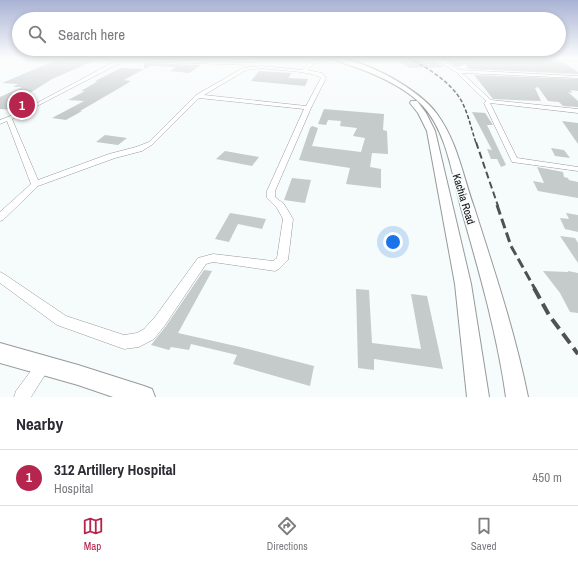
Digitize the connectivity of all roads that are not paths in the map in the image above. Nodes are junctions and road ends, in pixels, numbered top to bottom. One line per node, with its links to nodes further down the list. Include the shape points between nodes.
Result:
1 (90, 77): 11 (street)
2 (231, 77): 7 (street)
3 (323, 77): 9 (street)
4 (375, 77): 22 (main road, Kachia Road, via 401,91 417,106 427,122 464,284)
5 (384, 77): 19 (main road, Kachia Road, via 410,91 427,106 444,132 492,291)
6 (463, 77): 8 (street)
7 (198, 96): 9 (street); 14 (street, via 151,143)
8 (489, 101): 10 (street); 13 (street, via 487,104 515,160)
9 (308, 108): 16 (street, via 271,191 271,198 281,206 288,219 282,260 275,266 213,258 202,261 149,334 139,340 124,342 62,321)
10 (578, 110)
11 (9, 119): 12 (street); 14 (street)
12 (0, 122)
13 (578, 169)
14 (35, 184): 15 (street)
15 (0, 218)
16 (0, 277)
17 (0, 353): 18 (main road)
18 (44, 365): 20 (street); 21 (main road)
19 (519, 392)
20 (22, 397)
21 (144, 397)
22 (478, 397)

